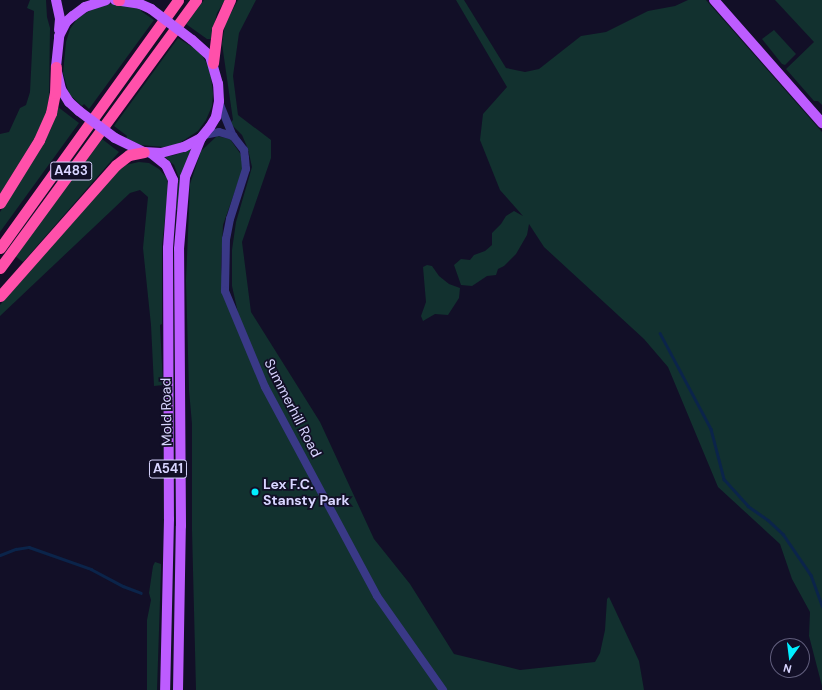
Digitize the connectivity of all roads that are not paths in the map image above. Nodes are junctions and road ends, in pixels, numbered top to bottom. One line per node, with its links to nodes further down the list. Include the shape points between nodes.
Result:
1 (56, 0): 8 (main road, via 60,19)
2 (106, 0): 8 (main road, via 85,7 73,16 66,22)
3 (117, 0): 9 (main road, bridge, via 140,4 151,9 205,50)
4 (178, 0): 17 (highway, A483)
5 (196, 0): 18 (highway, A483)
6 (230, 0): 9 (highway, via 217,29)
7 (714, 0): 12 (main road)
8 (59, 36): 10 (main road)
9 (213, 63): 11 (main road)
10 (56, 67): 15 (main road, bridge, via 63,94 79,111 115,138); 16 (highway, A483, via 51,113 39,140)
11 (219, 101): 13 (main road, Mold Road, via 216,116); 14 (street, Summerhill Road)
12 (822, 124)
13 (202, 136): 14 (street, via 219,132); 15 (main road, via 172,152); 21 (main road, Mold Road / A541, via 185,177 179,249 181,526)
14 (233, 136): 22 (street, Summerhill Road, via 244,150 246,169 226,238 225,291 265,386 377,596)
15 (148, 152): 19 (highway, A483, via 129,155 116,165); 20 (main road, Mold Road / A541, via 166,165 173,180 168,248 169,519)
16 (0, 203)
17 (0, 248)
18 (0, 268)
19 (0, 296)
20 (165, 690)
21 (178, 690)
22 (443, 690)

